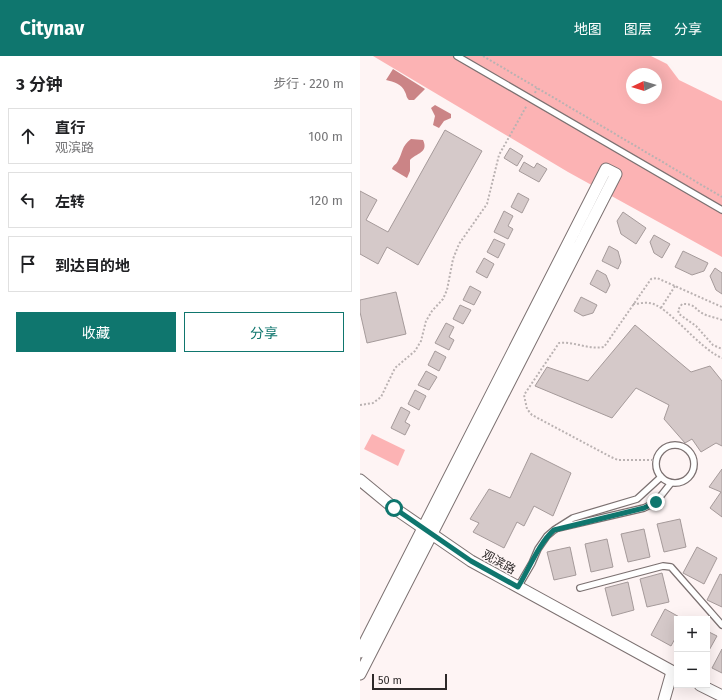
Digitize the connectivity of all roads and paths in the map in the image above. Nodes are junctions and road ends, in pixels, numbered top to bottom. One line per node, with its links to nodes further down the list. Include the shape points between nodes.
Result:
1 (457, 56): 4 (lane)
2 (483, 56): 3 (path)
3 (537, 88): 4 (path); 5 (path)
4 (531, 99): 6 (lane); 14 (path, via 499,155 487,204 459,244 453,259 447,290 426,321 421,341 415,351 395,368 381,397 373,403)
5 (722, 197)
6 (722, 210)
7 (675, 286): 8 (path, via 657,278 651,279); 9 (path); 10 (path)
8 (633, 304): 10 (path, via 650,302); 15 (path, via 604,347 592,349 567,342 559,343 524,395 524,402 532,415 611,457 618,460)
9 (722, 307)
10 (661, 308): 13 (path, via 712,354)
11 (722, 320): 12 (path, via 704,315 694,305 682,304 678,310 679,314 696,326 713,345)
12 (722, 349)
13 (722, 358)
14 (360, 405)
15 (657, 460): 16 (lane, via 656,466); 18 (lane, via 663,450 674,445 686,448 691,453 694,465 689,477 678,483)
16 (661, 477): 18 (lane); 20 (lane, via 637,499 573,518)
17 (360, 480): 19 (street, 观滨路)
18 (671, 483): 20 (lane, via 656,502 644,508)
19 (422, 527): 21 (street, 观滨路); 21 (street, via 606,169 616,174); 25 (street)
20 (554, 530): 22 (lane, via 538,549)
21 (432, 535): 22 (street, 观滨路, via 471,561); 27 (street)
22 (518, 587): 26 (street, 观滨路)
23 (580, 588): 24 (lane, via 662,566 671,567)
24 (722, 626)
25 (360, 652)
26 (674, 673): 30 (street)
27 (360, 674)
28 (706, 688): 29 (street)
29 (722, 696)
30 (664, 700)

